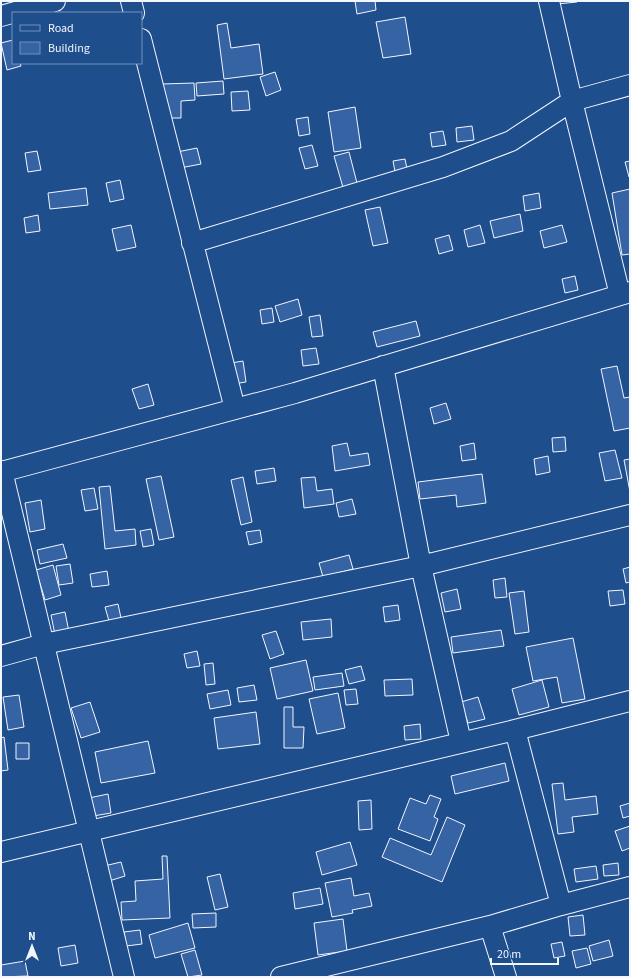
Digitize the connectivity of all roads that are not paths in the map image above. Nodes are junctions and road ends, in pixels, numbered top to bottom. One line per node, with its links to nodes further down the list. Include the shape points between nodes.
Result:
1 (55, 1): 4 (street)
2 (131, 1): 5 (street)
3 (549, 1): 10 (street)
4 (15, 12)
5 (134, 12)
6 (12, 13): 7 (street)
7 (1, 16)
8 (142, 43): 11 (street)
9 (630, 85): 10 (street)
10 (572, 101): 11 (street, via 510,141 443,167); 12 (street)
11 (192, 242): 14 (street)
12 (625, 294): 13 (street)
13 (383, 366): 14 (street); 17 (street)
14 (235, 409): 15 (street)
15 (2, 472): 18 (street)
16 (630, 515): 17 (street)
17 (421, 566): 18 (street); 22 (street)
18 (44, 644): 19 (street); 23 (street)
19 (1, 656)
20 (630, 700): 21 (street)
21 (515, 730): 22 (street); 26 (street)
22 (461, 742): 23 (street)
23 (89, 831): 24 (street); 28 (street)
24 (1, 852)
25 (630, 887): 26 (street)
26 (561, 905): 27 (street)
27 (490, 926): 29 (street); 30 (street)
28 (124, 977)
29 (282, 977)
30 (506, 977)

